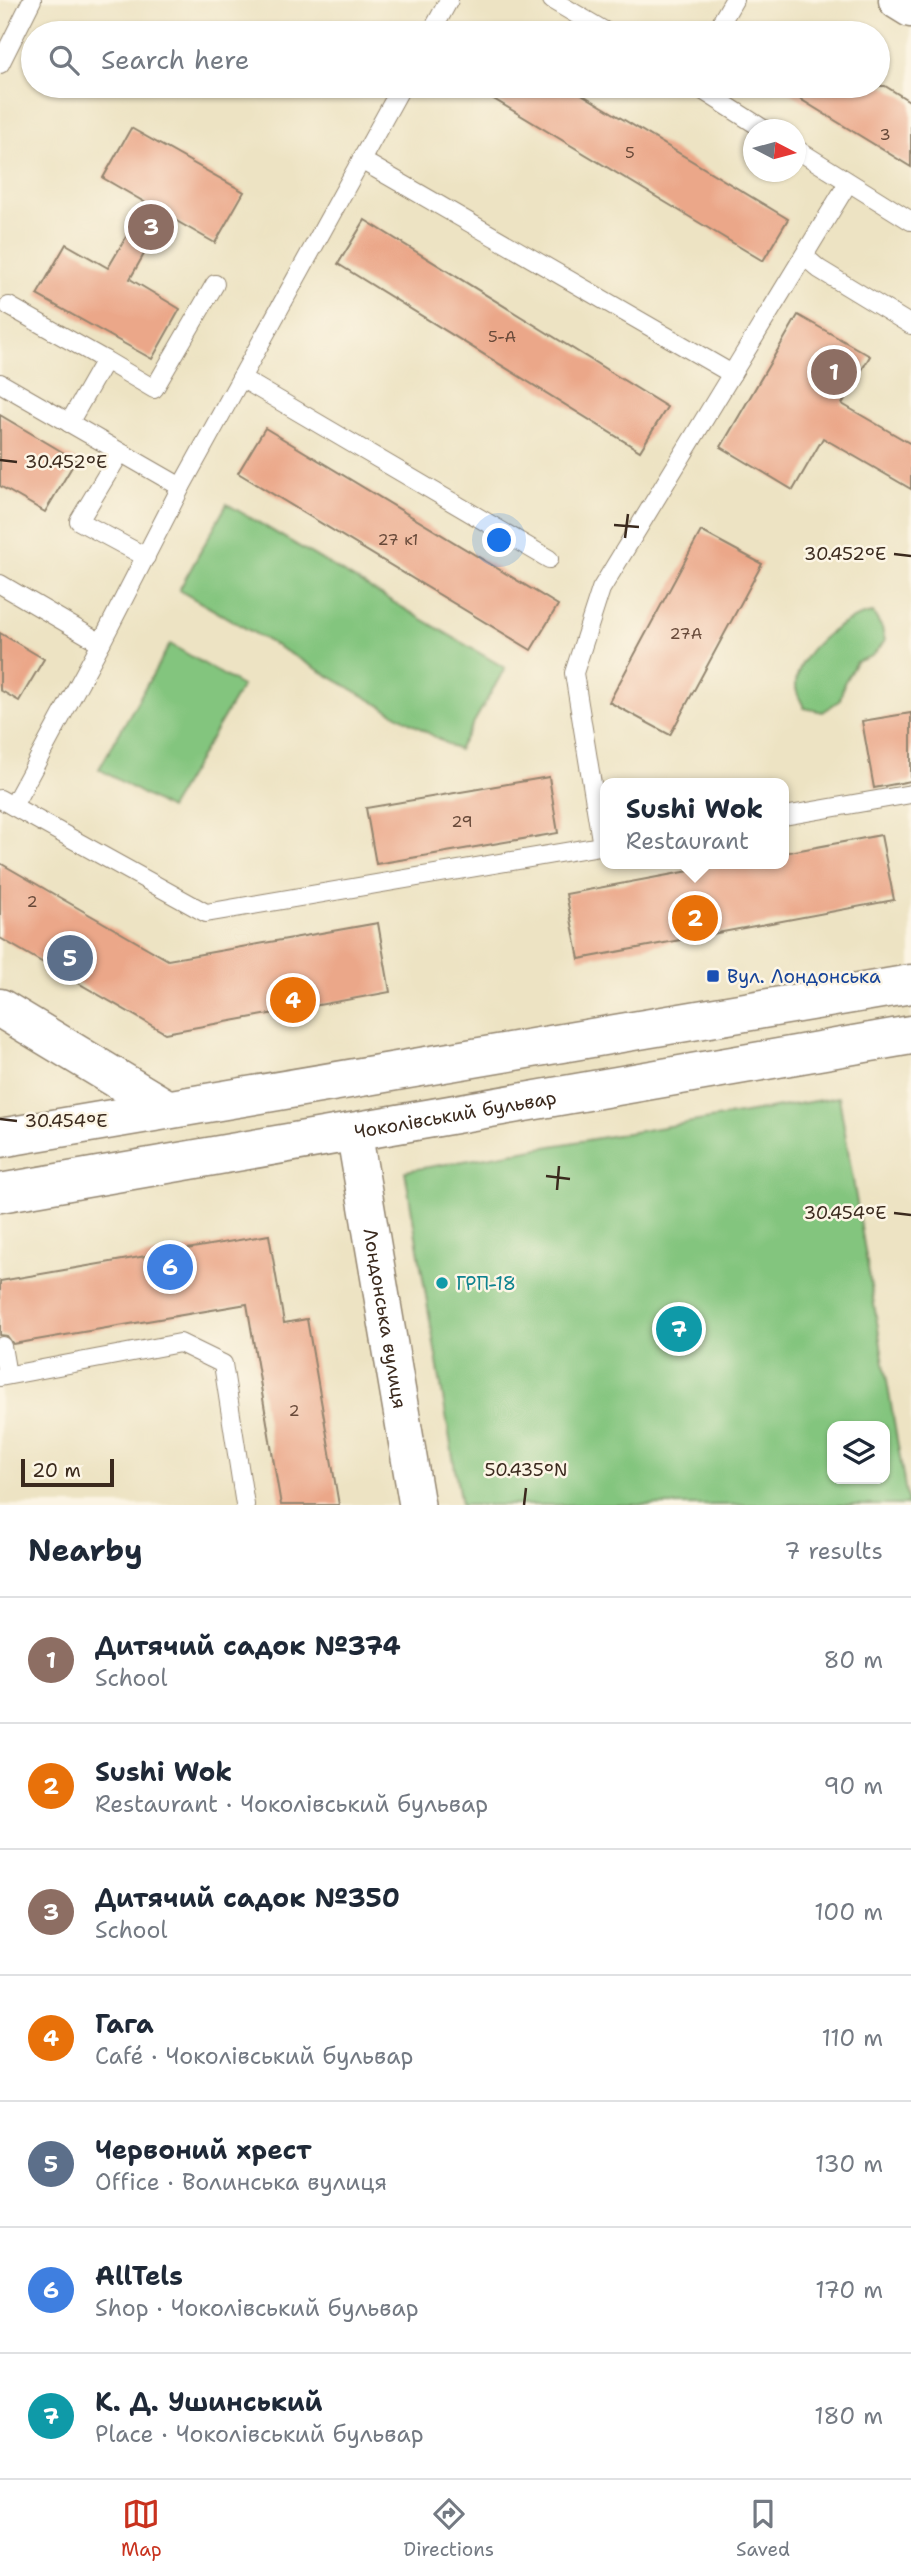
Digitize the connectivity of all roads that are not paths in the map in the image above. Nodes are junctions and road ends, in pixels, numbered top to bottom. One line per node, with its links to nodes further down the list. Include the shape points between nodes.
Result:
1 (32, 0): 7 (lane)
2 (449, 0): 8 (lane)
3 (552, 0): 9 (lane)
4 (734, 0): 10 (lane)
5 (898, 0): 6 (main road)
6 (911, 8)
7 (22, 21)
8 (438, 21)
9 (588, 21)
10 (722, 21)
11 (21, 22): 12 (lane)
12 (0, 64)
13 (395, 98): 17 (lane)
14 (715, 98): 15 (lane)
15 (748, 119)
16 (806, 156): 18 (lane)
17 (361, 160): 25 (lane); 26 (lane)
18 (848, 183): 19 (lane); 20 (lane)
19 (911, 221)
20 (804, 256): 23 (lane); 25 (lane)
21 (215, 284): 24 (lane, via 154,389)
22 (9, 306): 24 (lane)
23 (911, 325)
24 (105, 359): 28 (lane)
25 (732, 374): 38 (lane, via 601,589 574,673)
26 (241, 378): 30 (lane); 32 (lane)
27 (0, 383): 28 (lane)
28 (69, 423): 29 (lane)
29 (120, 453): 30 (lane); 31 (lane, via 79,521)
30 (181, 486): 31 (lane)
31 (146, 557): 34 (lane)
32 (549, 559)
33 (0, 584): 34 (lane)
34 (101, 643): 36 (lane)
35 (911, 794): 37 (lane)
36 (6, 803): 39 (lane, via 206,913)
37 (789, 815)
38 (600, 823)
39 (600, 847)
40 (911, 984): 43 (main road)
41 (0, 1008): 43 (main road)
42 (911, 1035): 44 (main road, Чоколівський бульвар)
43 (167, 1109): 45 (main road)
44 (355, 1132): 46 (main road, Чоколівський бульвар); 50 (street, Лондонська вулиця)
45 (0, 1138)
46 (0, 1193)
47 (2, 1346): 48 (lane)
48 (4, 1376): 49 (lane, via 180,1343 223,1364)
49 (245, 1505)
50 (417, 1505)

